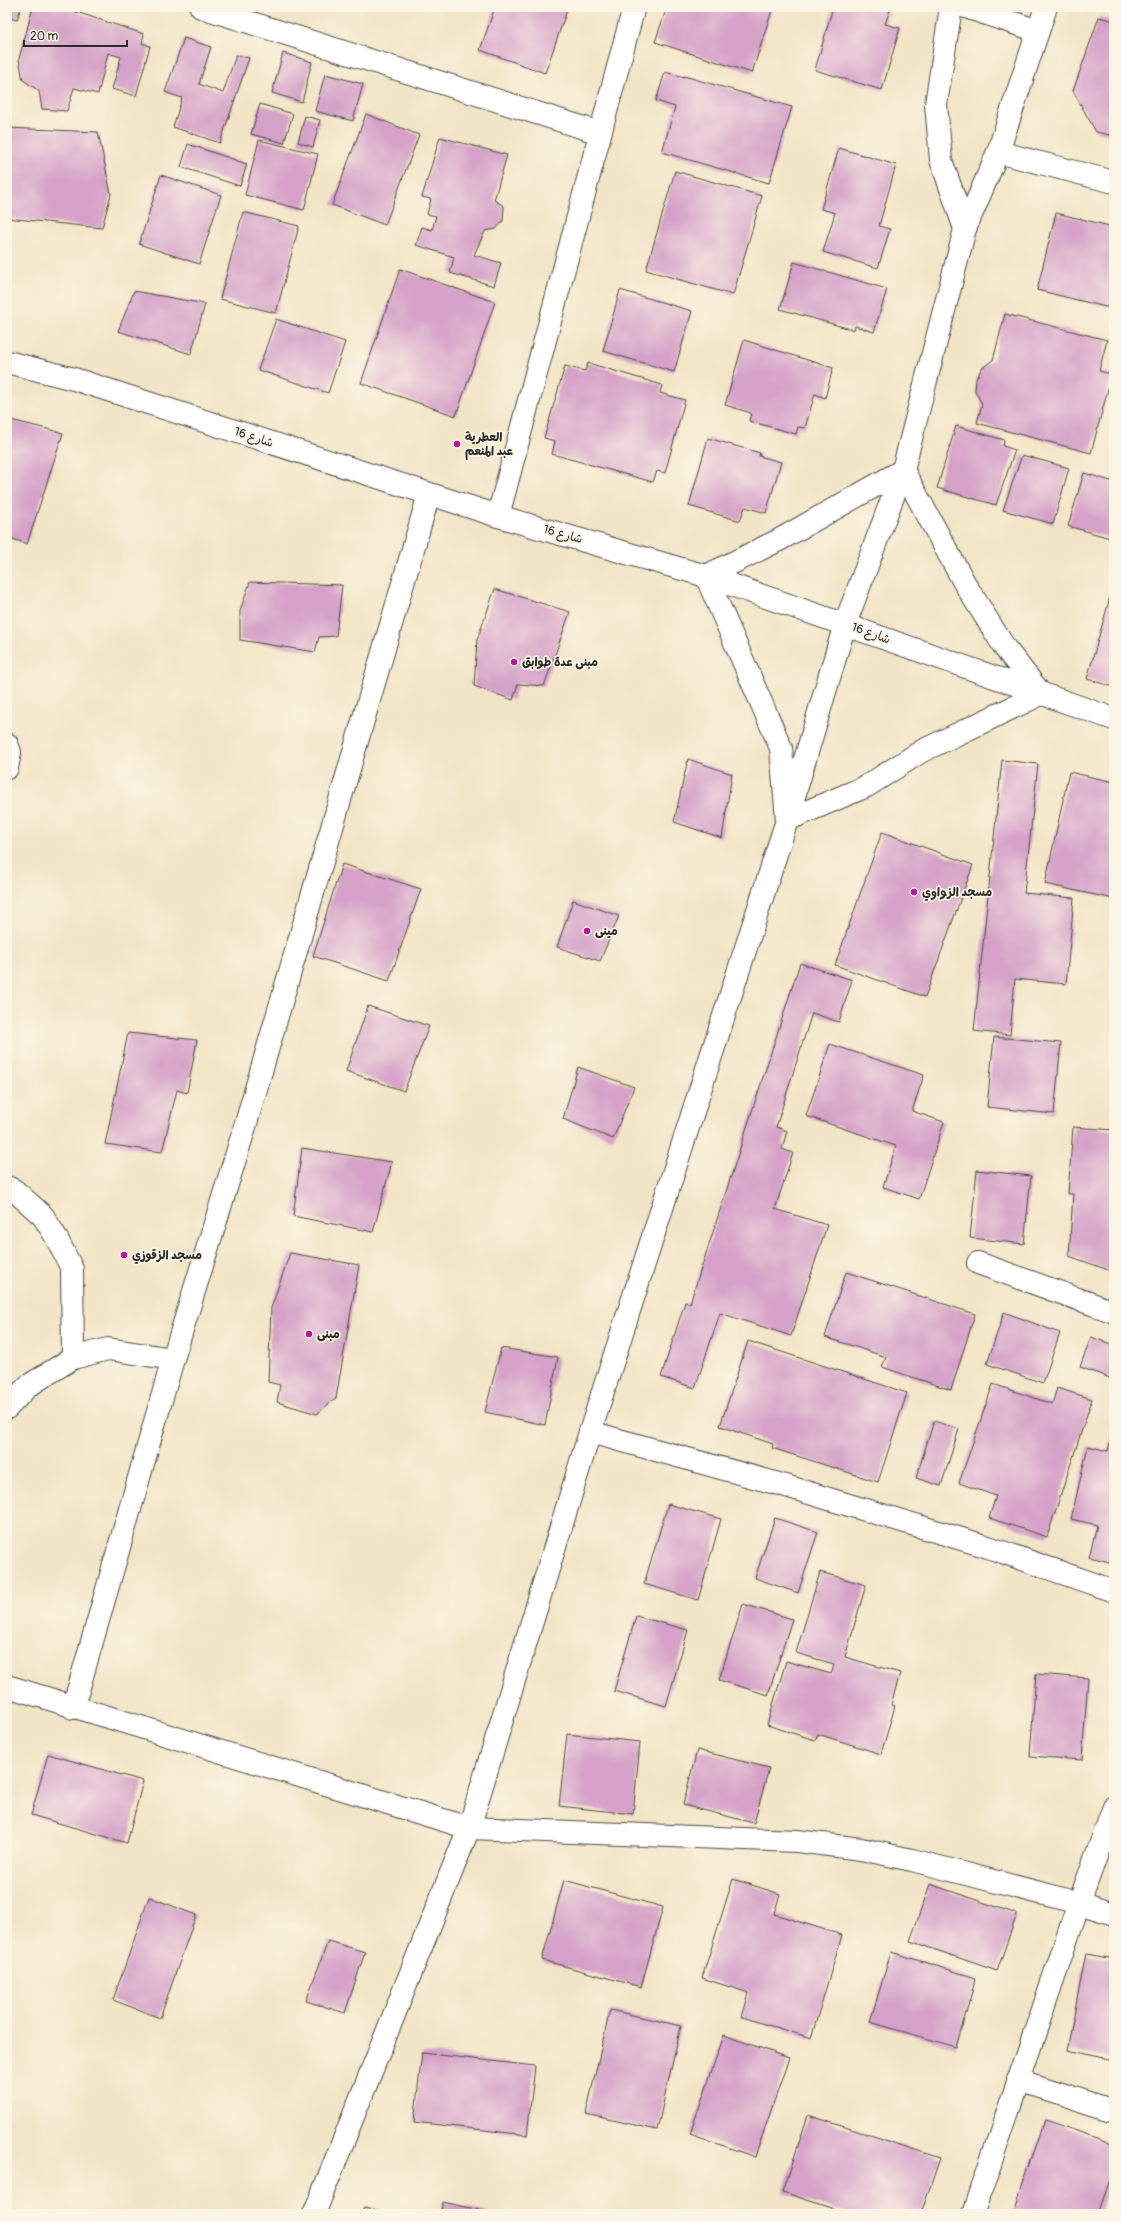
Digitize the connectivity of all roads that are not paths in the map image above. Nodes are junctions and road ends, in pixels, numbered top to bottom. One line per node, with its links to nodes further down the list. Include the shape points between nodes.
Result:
1 (201, 7): 7 (street)
2 (634, 7): 7 (street)
3 (950, 7): 10 (street, via 936,104 941,160)
4 (966, 7): 6 (street)
5 (1046, 7): 6 (street)
6 (1038, 31): 8 (street)
7 (600, 133): 14 (street)
8 (998, 152): 9 (street); 10 (street)
9 (1114, 182)
10 (965, 230): 12 (street)
11 (7, 362): 13 (street, شارع 16, via 74,379)
12 (903, 470): 15 (street, via 779,540); 16 (street); 17 (street, via 965,584 1005,648)
13 (429, 494): 14 (street, شارع 16); 26 (street, via 244,1130)
14 (498, 516): 15 (street, شارع 16)
15 (706, 576): 16 (street, شارع 16); 21 (street, via 781,748)
16 (845, 624): 17 (street, شارع 16); 21 (street)
17 (1041, 694): 18 (street, شارع 16); 21 (street, via 922,750 867,786)
18 (1114, 719)
19 (7, 744): 20 (street, via 10,752)
20 (7, 768)
21 (787, 820): 28 (street)
22 (7, 1187): 25 (street, via 14,1190 43,1216 72,1269)
23 (978, 1263): 24 (street)
24 (1114, 1312)
25 (73, 1358): 26 (street, via 108,1349); 27 (street, via 28,1386)
26 (173, 1359): 31 (street)
27 (7, 1408)
28 (590, 1432): 29 (street, via 786,1486 966,1540); 33 (street)
29 (1114, 1591)
30 (7, 1686): 31 (street)
31 (73, 1708): 33 (street)
32 (1114, 1807): 34 (street)
33 (469, 1828): 34 (street, via 797,1841 861,1849 912,1860); 38 (street)
34 (1079, 1903): 35 (street); 36 (street)
35 (1114, 1914)
36 (1018, 2080): 37 (street); 39 (street)
37 (1114, 2111)
38 (314, 2214)
39 (973, 2214)

